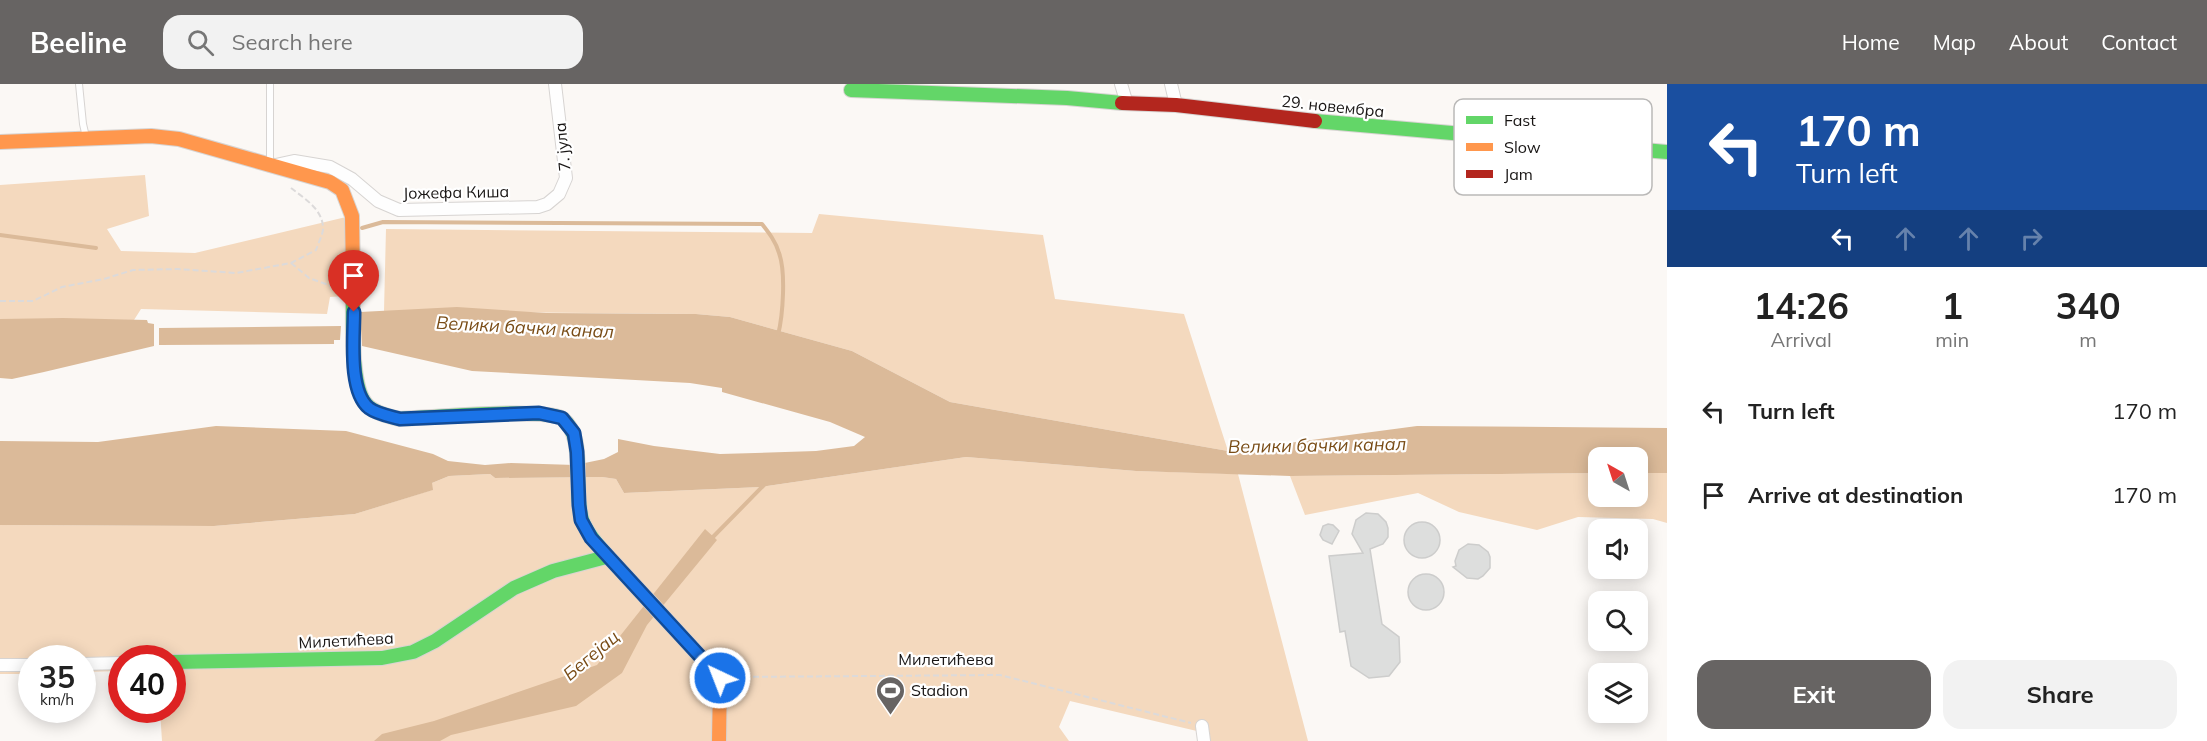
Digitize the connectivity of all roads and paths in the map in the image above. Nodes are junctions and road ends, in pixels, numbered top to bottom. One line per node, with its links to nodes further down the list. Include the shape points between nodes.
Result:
1 (79, 84): 10 (lane)
2 (270, 84): 14 (lane)
3 (555, 84): 15 (street, 7. јула, via 566,178 559,194)
4 (1121, 84): 7 (street)
5 (1170, 84): 8 (street)
6 (851, 90): 7 (street, 29. новембра, via 1068,98)
7 (1127, 104): 8 (street, 29. новембра)
8 (1176, 105): 9 (street, 29. новембра)
9 (1454, 134)
10 (87, 140): 11 (street, Јожефа Киша); 14 (street, Јожефа Киша, via 151,136 179,139)
11 (0, 142)
12 (1652, 151): 13 (street, 29. новембра)
13 (1667, 152)
14 (270, 166): 15 (street, Јожефа Киша, via 294,161 330,168 351,178 378,201 399,210); 16 (path, via 319,213 323,230 316,250); 17 (street, Јожефа Киша, via 330,182 342,190 352,216)
15 (547, 204)
16 (291, 263): 17 (path, via 309,278); 18 (path, via 236,273 133,270 62,287 33,301)
17 (354, 291): 19 (street, via 355,375 358,393 368,407 400,419 550,414 562,418 575,436 581,520)
18 (0, 301)
19 (606, 557): 20 (street, Милетићева, via 553,571 514,588 413,652 382,658); 23 (street)
20 (186, 662)
21 (0, 665): 22 (street)
22 (18, 665)
23 (720, 678): 24 (path, Милетићева, via 1000,675); 25 (street)
24 (1202, 726): 26 (street)
25 (719, 741)
26 (1204, 741)

